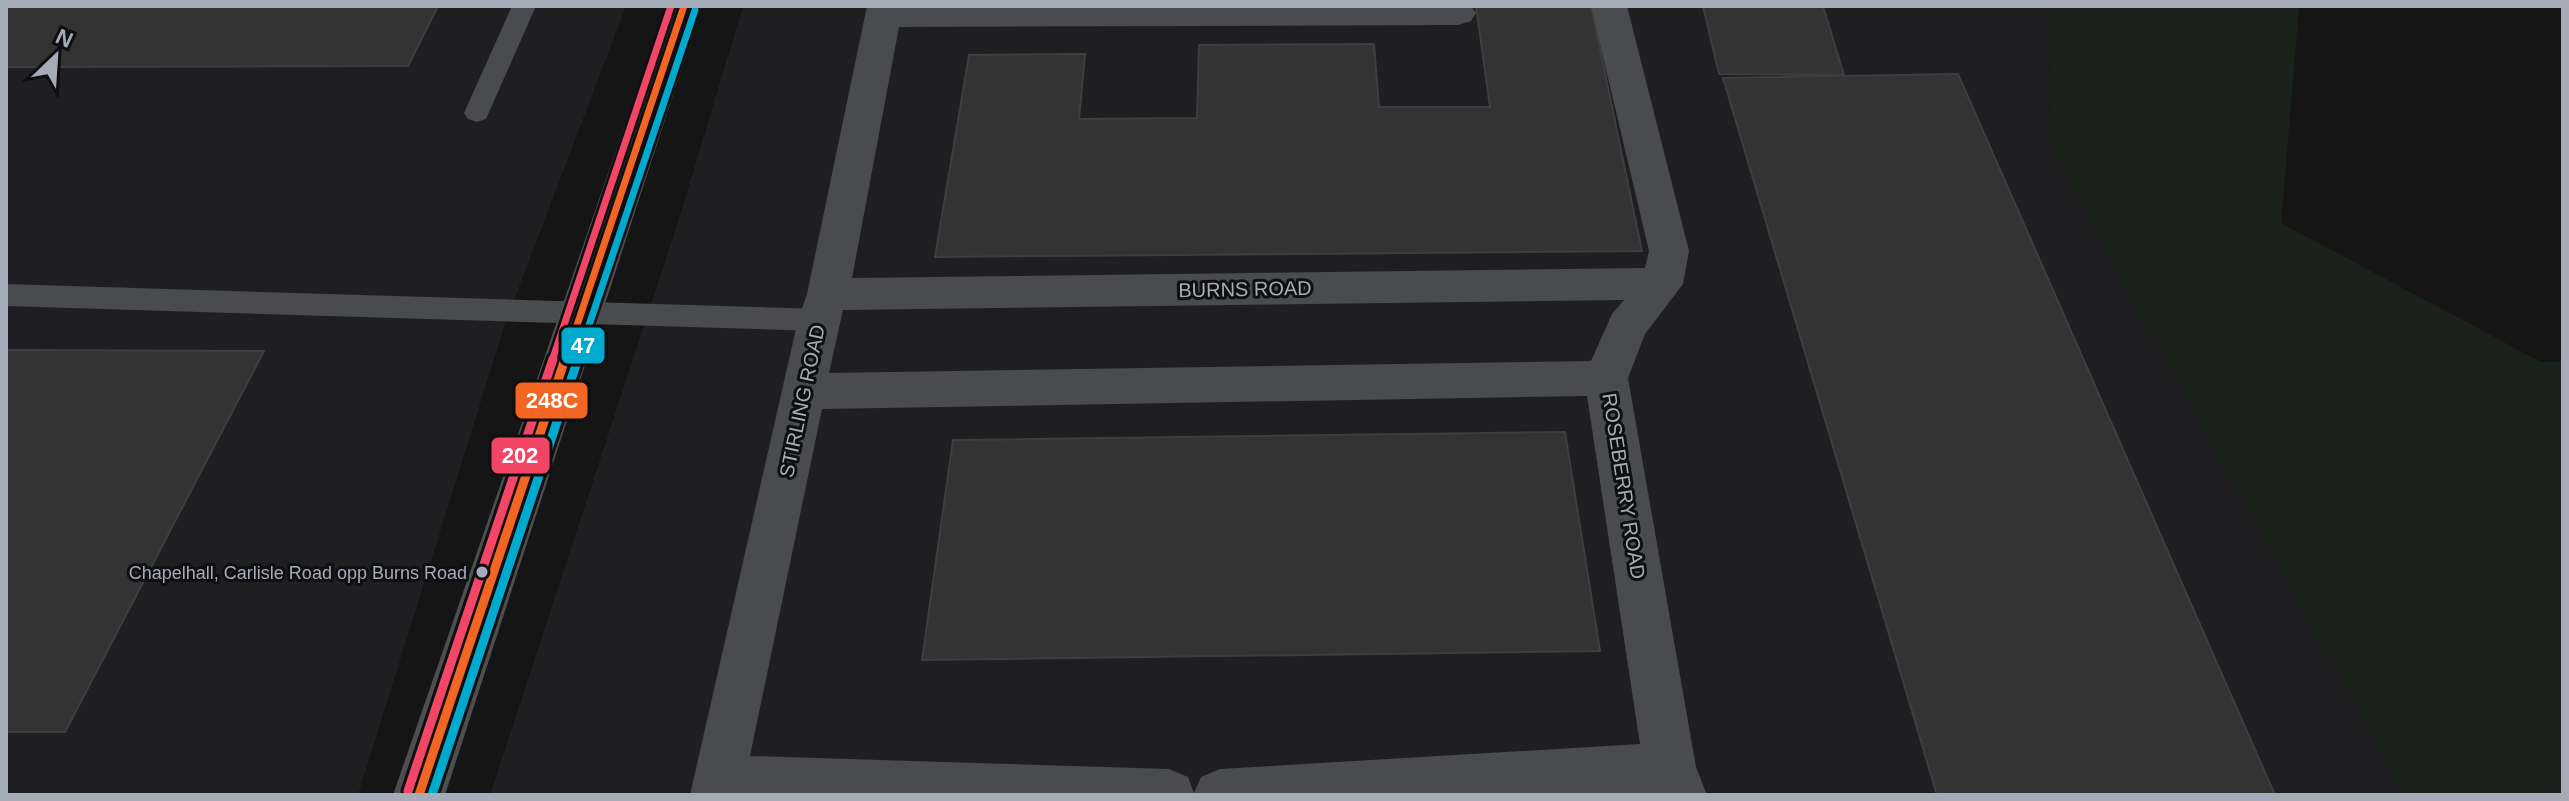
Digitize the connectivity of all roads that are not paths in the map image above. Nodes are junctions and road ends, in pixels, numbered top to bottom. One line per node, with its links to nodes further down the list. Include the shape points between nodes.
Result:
1 (524, 6): 7 (lane)
2 (684, 6): 11 (main road)
3 (1609, 6): 8 (street, via 1669,251)
4 (1246, 9): 5 (street); 6 (street)
5 (884, 10): 10 (street, STIRLING ROAD)
6 (1458, 13)
7 (477, 113)
8 (1662, 284): 10 (street, BURNS ROAD); 12 (street, ROSEBERRY ROAD, via 1627,326)
9 (6, 295): 11 (lane)
10 (824, 307): 11 (lane); 13 (street, STIRLING ROAD)
11 (582, 312): 16 (main road)
12 (1606, 378): 13 (street); 14 (street, ROSEBERRY ROAD)
13 (805, 391): 15 (street, STIRLING ROAD)
14 (1675, 781): 18 (street)
15 (718, 787): 17 (street)
16 (419, 795)
17 (1169, 795)
18 (1220, 795)

